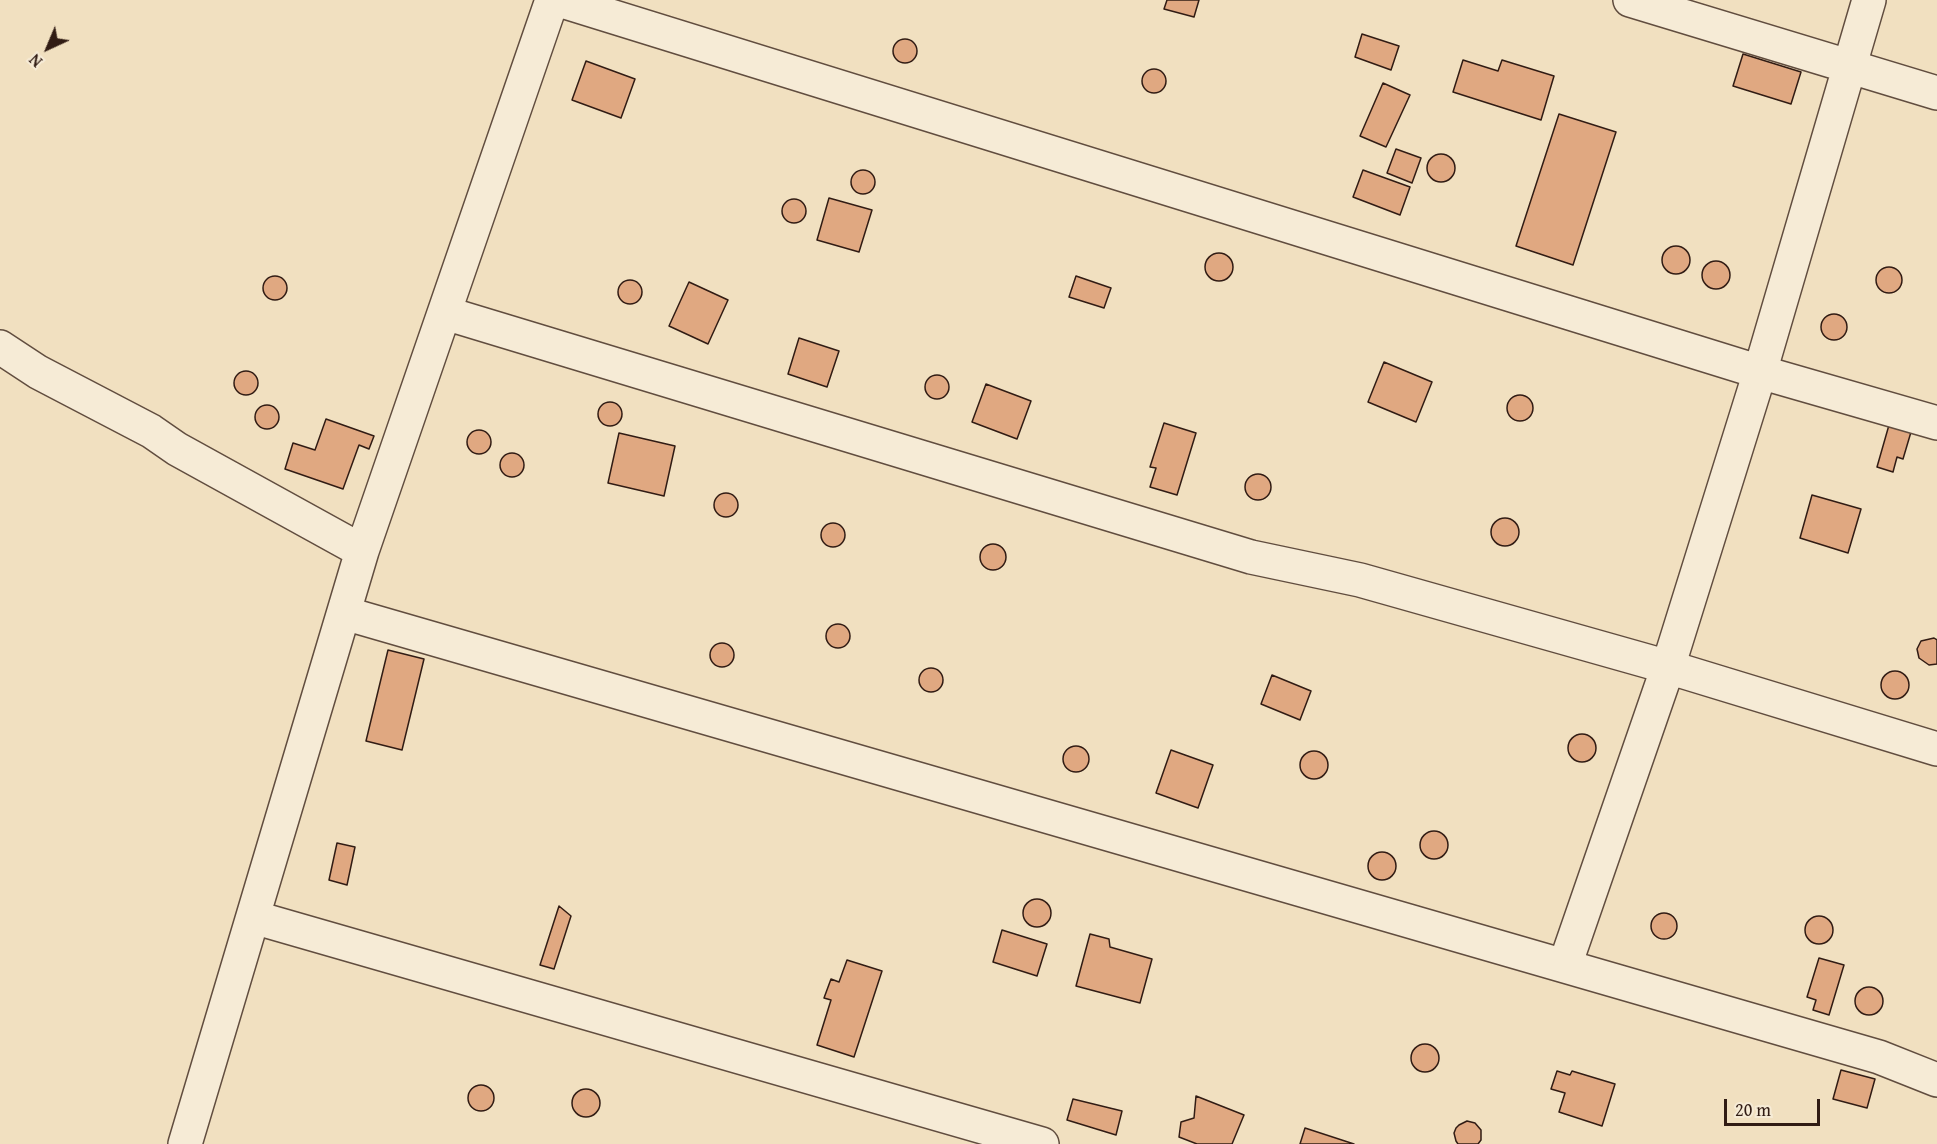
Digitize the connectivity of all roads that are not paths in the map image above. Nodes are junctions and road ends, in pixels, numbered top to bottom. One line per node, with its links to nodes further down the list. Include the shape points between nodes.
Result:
1 (552, 0): 7 (street)
2 (559, 0): 9 (street)
3 (1630, 0): 5 (street)
4 (1869, 0): 5 (street)
5 (1850, 67): 6 (street); 9 (street)
6 (1937, 93)
7 (445, 314): 11 (street); 13 (street, via 1251,557 1360,580)
8 (0, 347): 11 (street, via 38,372 152,431 177,449)
9 (1760, 372): 10 (street); 13 (street)
10 (1937, 423)
11 (362, 551): 12 (street)
12 (344, 613): 15 (street); 16 (street)
13 (1668, 667): 14 (street); 16 (street)
14 (1937, 749)
15 (253, 917): 18 (street); 19 (street)
16 (1565, 965): 17 (street, via 1879,1058)
17 (1937, 1080)
18 (186, 1144)
19 (1042, 1144)

